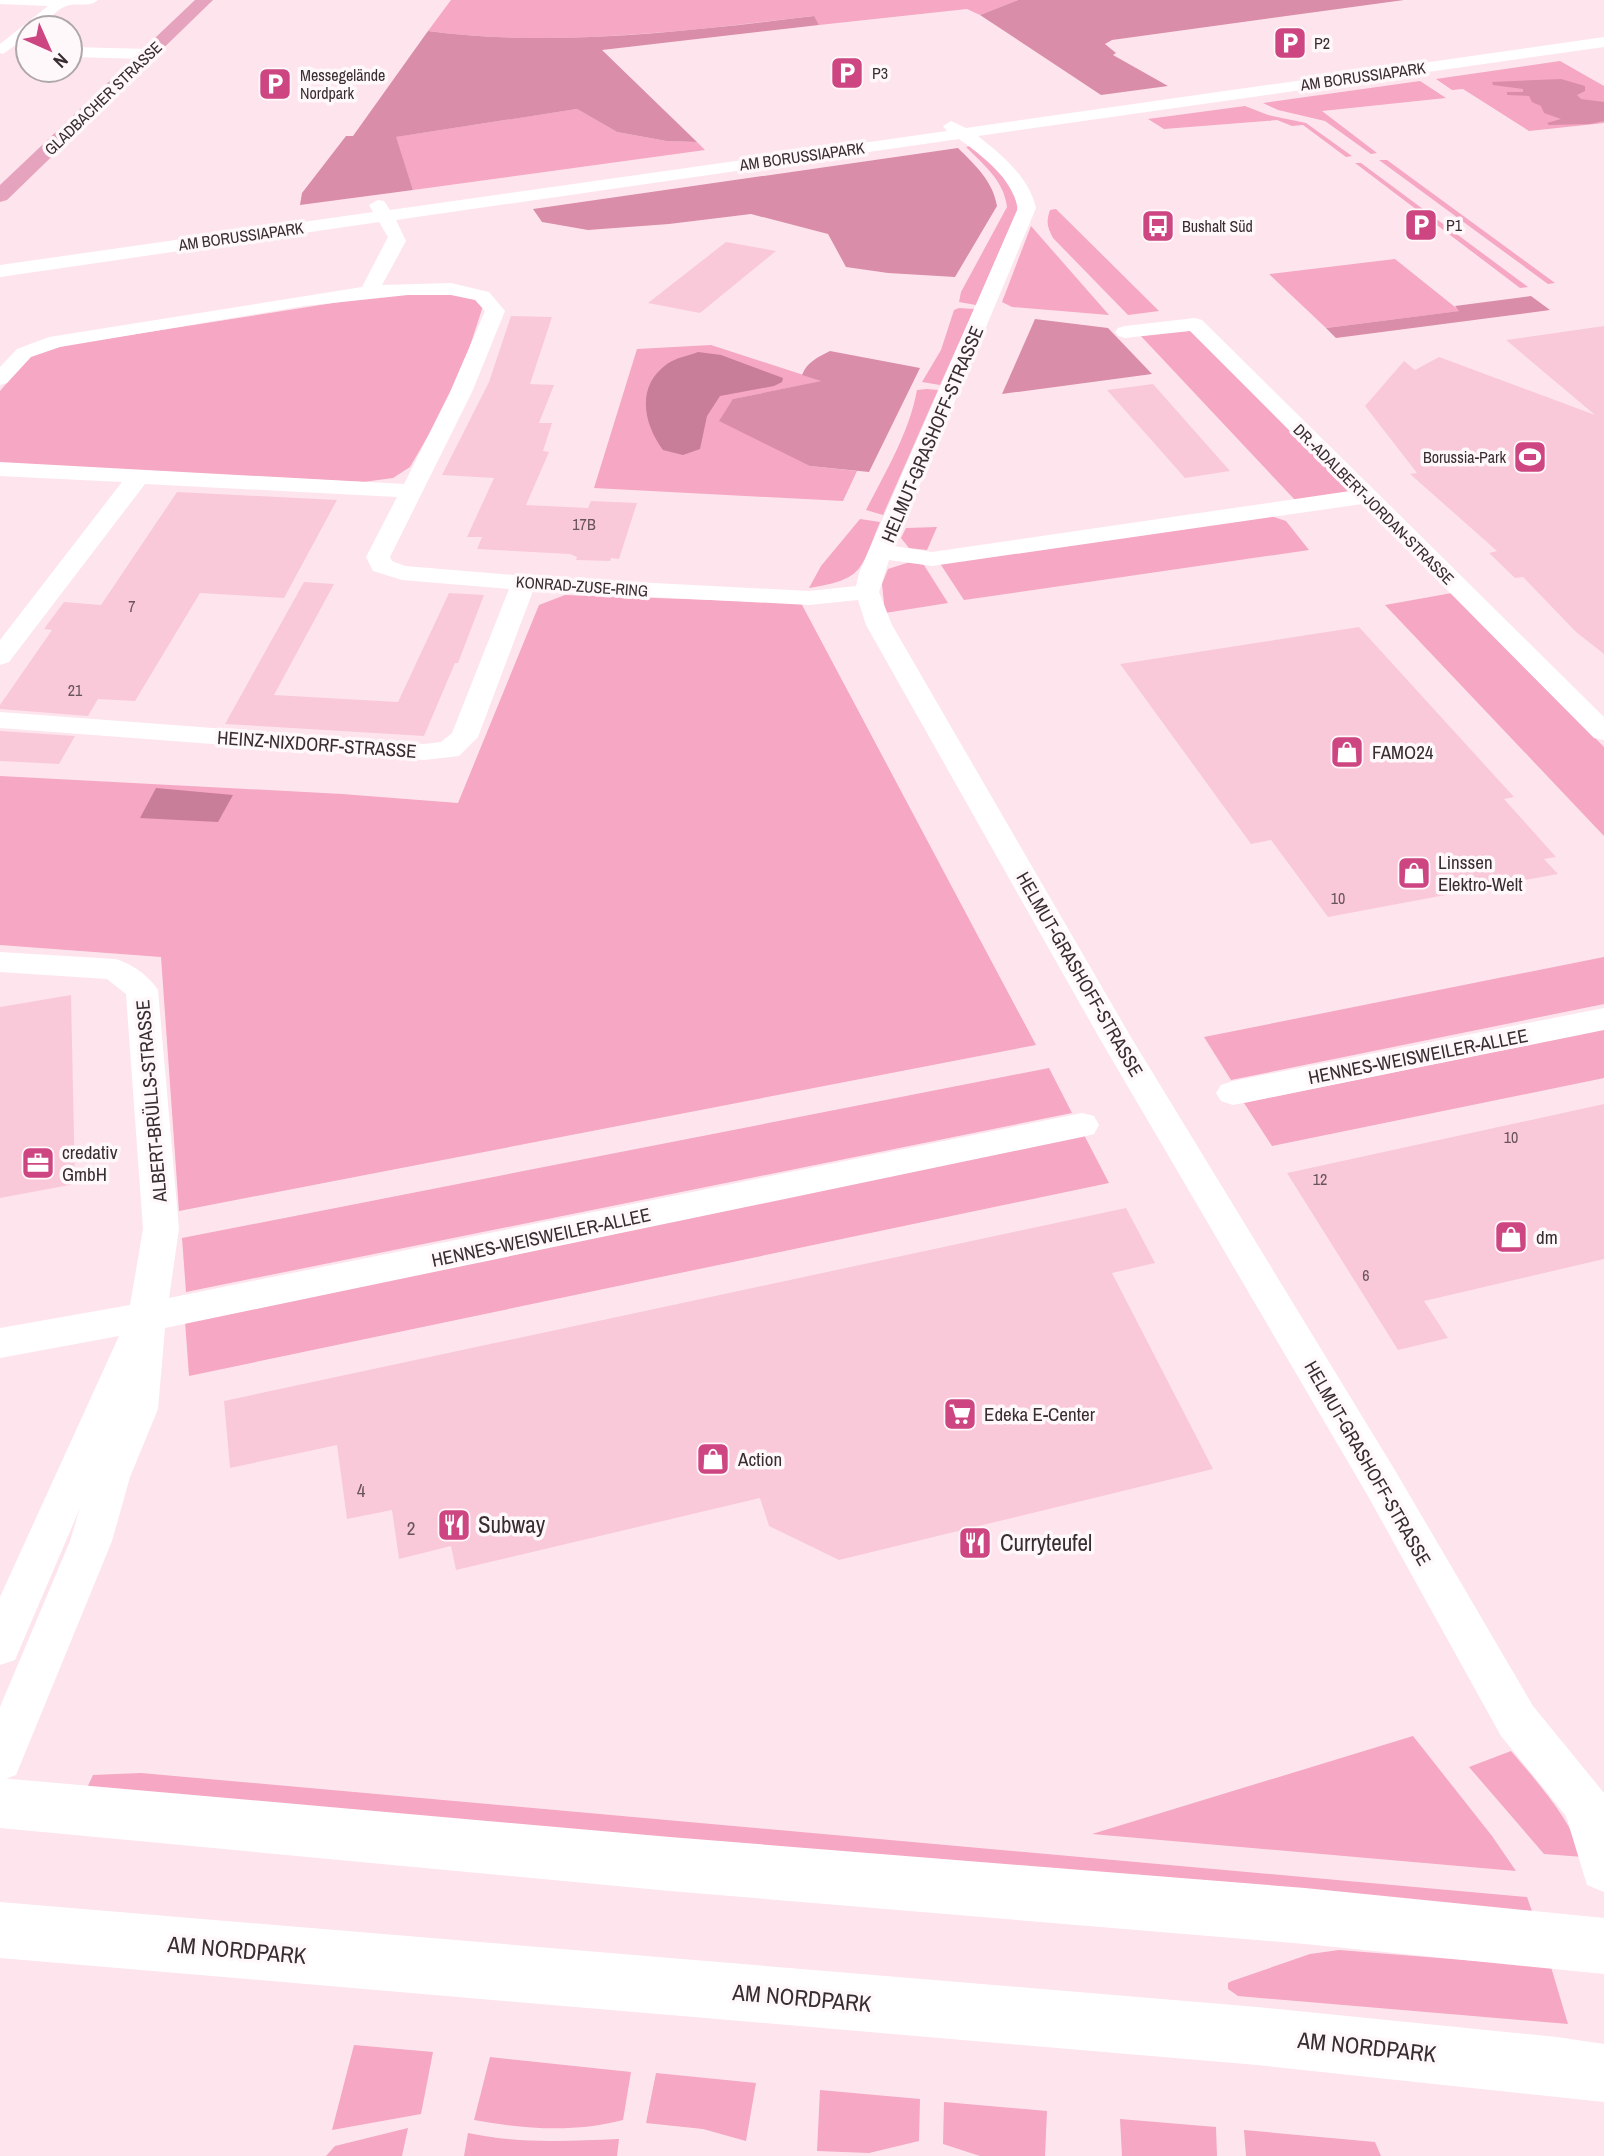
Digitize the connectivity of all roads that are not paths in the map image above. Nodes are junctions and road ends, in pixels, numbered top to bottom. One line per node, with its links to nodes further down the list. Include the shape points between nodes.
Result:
1 (0, 0): 4 (street)
2 (91, 0): 4 (street)
3 (205, 0): 8 (main road, GLADBACHER STRASSE)
4 (62, 2): 5 (street)
5 (47, 14)
6 (1604, 35): 12 (street, AM BORUSSIAPARK)
7 (1604, 42): 12 (street, AM BORUSSIAPARK)
8 (144, 45): 10 (main road, GLADBACHER STRASSE); 13 (main road, GLADBACHER STRASSE)
9 (84, 52): 10 (street)
10 (122, 53): 11 (main road, GLADBACHER STRASSE)
11 (100, 73)
12 (957, 130): 14 (street, AM BORUSSIAPARK); 24 (street, HELMUT-GRASHOFF-STRASSE, via 1021,187 1027,208)
13 (0, 196)
14 (381, 210): 15 (street, AM BORUSSIAPARK, via 139,233); 16 (street, AM BORUSSIAPARK); 17 (street, via 397,241)
15 (12, 252)
16 (0, 271)
17 (370, 290): 19 (street, KONRAD-ZUSE-RING, via 57,341 24,353); 22 (street, KONRAD-ZUSE-RING, via 465,290 488,298 495,306 461,392)
18 (1125, 332): 23 (street, DR.-ADALBERT-JORDAN-STRASSE, via 1195,324)
19 (0, 379)
20 (0, 469): 21 (street)
21 (136, 478): 22 (street); 27 (street)
22 (412, 491): 25 (street, KONRAD-ZUSE-RING, via 379,557 382,566 402,573)
23 (1366, 496): 24 (street, via 932,559); 29 (street, DR.-ADALBERT-JORDAN-STRASSE)
24 (882, 552): 26 (street, HELMUT-GRASHOFF-STRASSE)
25 (524, 583): 26 (street, KONRAD-ZUSE-RING, via 809,598); 28 (street, HEINZ-NIXDORF-STRASSE, via 464,737 449,750 424,752)
26 (867, 592): 39 (street, HELMUT-GRASHOFF-STRASSE, via 879,625 1116,1039 1382,1484 1517,1721)
27 (0, 657)
28 (0, 720)
29 (1604, 732)
30 (0, 962): 34 (street, ALBERT-BRÜLLS-STRASSE, via 115,969 142,990 161,1230)
31 (1604, 1019): 32 (street, HENNES-WEISWEILER-ALLEE)
32 (1233, 1093)
33 (1082, 1125): 34 (street, HENNES-WEISWEILER-ALLEE)
34 (147, 1318): 35 (street, HENNES-WEISWEILER-ALLEE); 36 (street, ALBERT-BRÜLLS-STRASSE); 37 (street, ALBERT-BRÜLLS-STRASSE, via 138,1409 110,1477 91,1541)
35 (0, 1343)
36 (0, 1646)
37 (0, 1760)
38 (0, 1803): 42 (street)
39 (1597, 1809): 40 (street, HELMUT-GRASHOFF-STRASSE)
40 (1604, 1869)
41 (0, 1930): 43 (street, AM NORDPARK, via 1257,2036)
42 (1604, 1945)
43 (1604, 2073)

